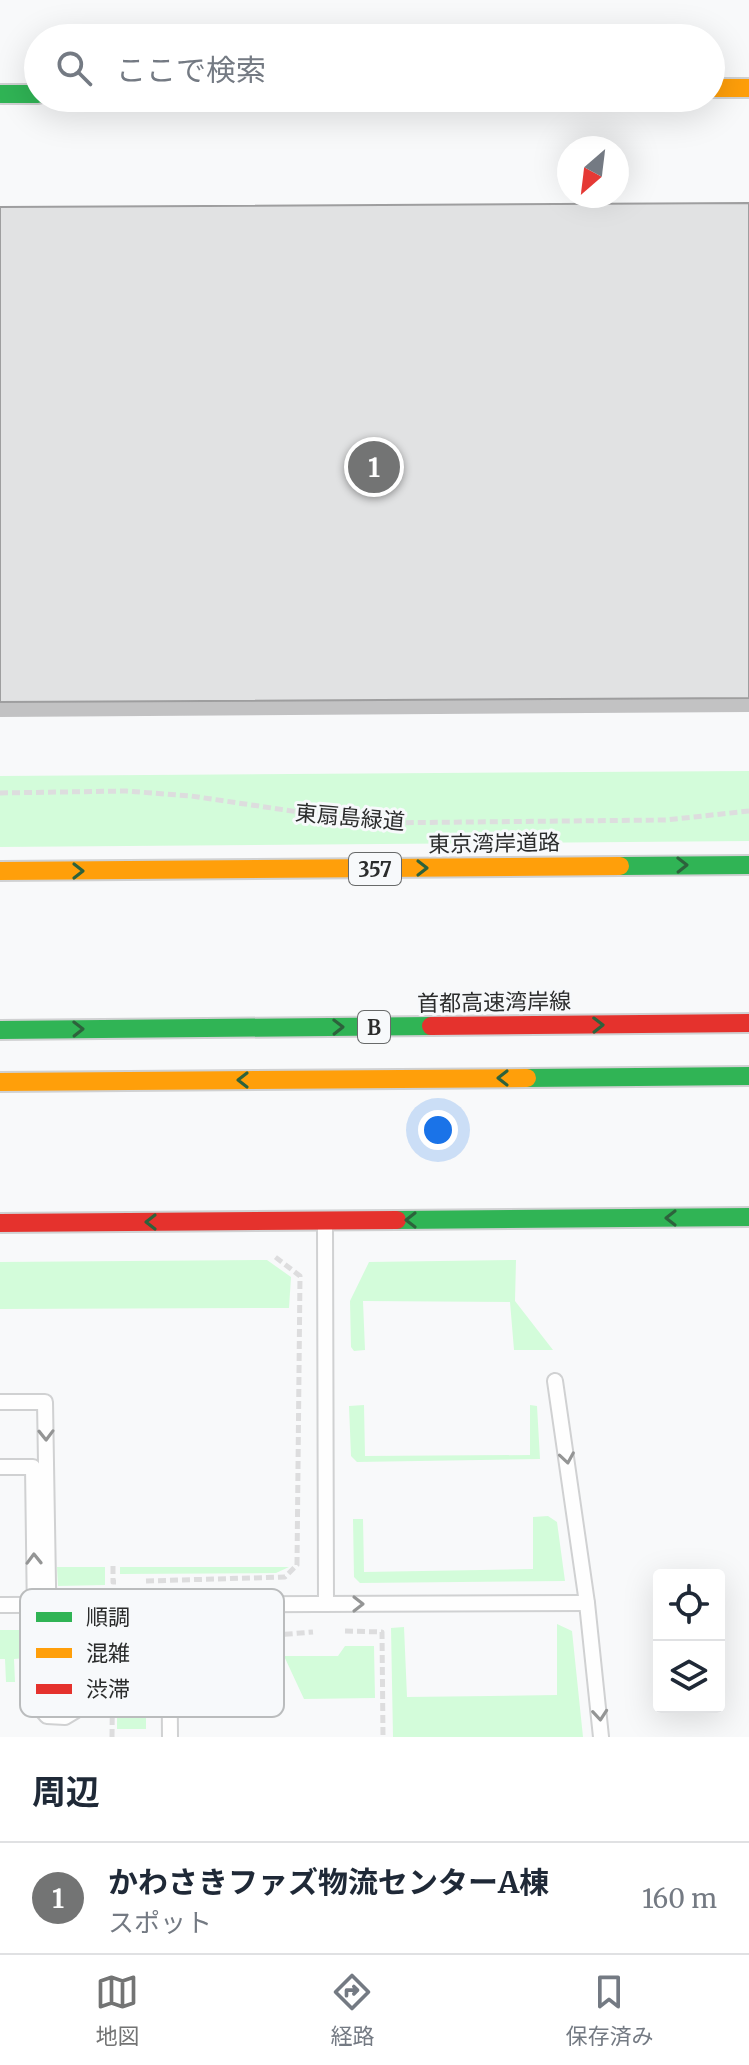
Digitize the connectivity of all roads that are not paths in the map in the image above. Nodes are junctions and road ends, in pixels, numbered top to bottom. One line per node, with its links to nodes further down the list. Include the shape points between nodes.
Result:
1 (725, 88): 2 (main road)
2 (749, 88)
3 (0, 94): 4 (main road)
4 (24, 94)
5 (749, 865): 6 (main road, 東京湾岸道路 / 357, one-way to 5)
6 (0, 871)
7 (749, 1023): 8 (main road, 首都高速湾岸線 / B, one-way to 7)
8 (0, 1030)
9 (749, 1076): 10 (main road, one-way to 10)
10 (0, 1082)
11 (749, 1217): 12 (main road, one-way to 12)
12 (325, 1221): 13 (main road, one-way to 13); 21 (lane)
13 (0, 1223)
14 (555, 1381): 19 (lane, one-way to 19)
15 (0, 1402): 18 (lane, one-way to 18, via 45,1402)
16 (0, 1467): 17 (lane, one-way to 16, via 33,1467)
17 (41, 1589)
18 (42, 1589)
19 (587, 1603): 21 (lane, one-way to 19); 24 (lane, one-way to 24)
20 (284, 1604): 21 (lane)
21 (326, 1604)
22 (170, 1717): 23 (lane)
23 (170, 1737)
24 (601, 1737)

